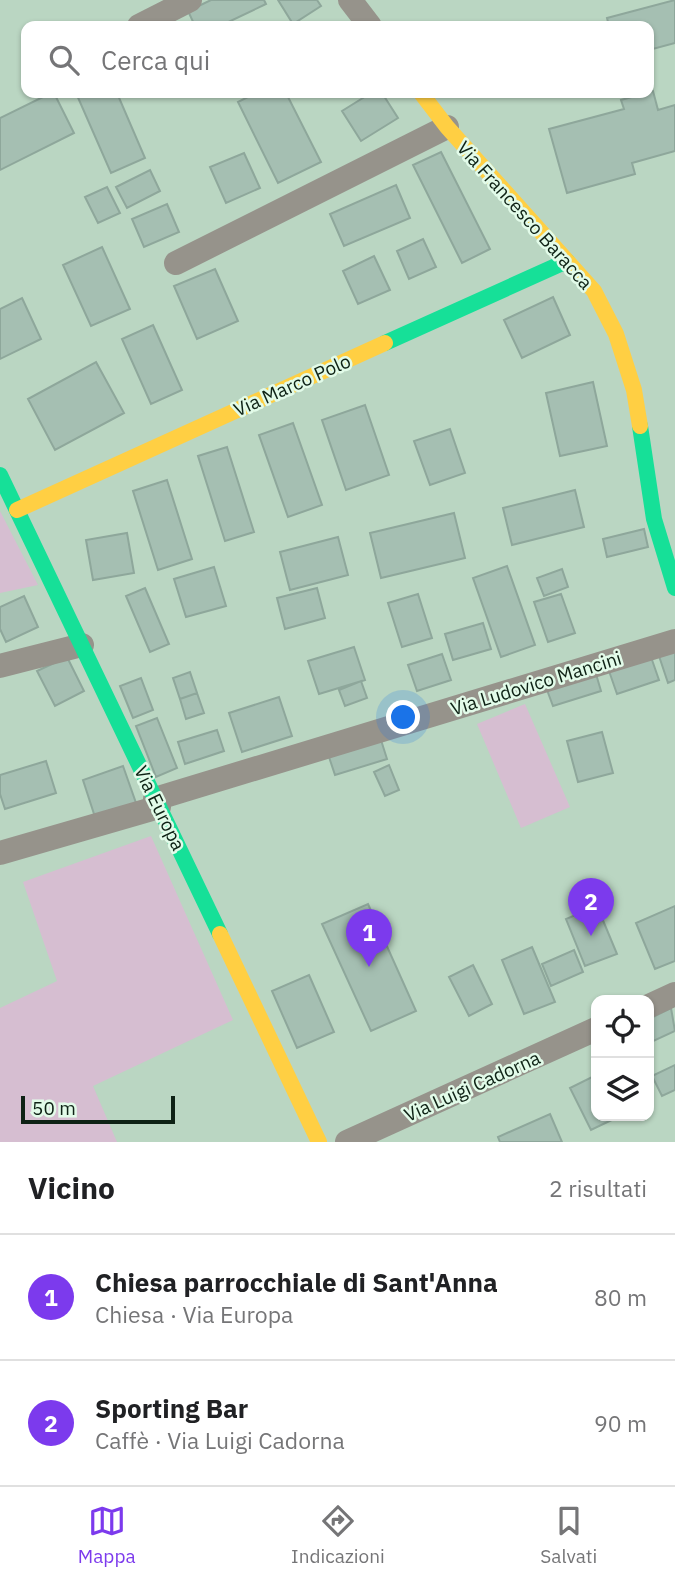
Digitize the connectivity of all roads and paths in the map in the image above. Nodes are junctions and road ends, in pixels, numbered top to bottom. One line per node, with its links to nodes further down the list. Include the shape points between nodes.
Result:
1 (190, 0): 3 (street)
2 (350, 0): 4 (street)
3 (149, 21)
4 (366, 21)
5 (425, 98): 6 (street, Via Francesco Baracca)
6 (447, 127): 7 (street, Via Francesco Baracca); 8 (street)
7 (566, 261): 10 (street, Via Marco Polo); 11 (street, Via Francesco Baracca, via 594,291 616,334 634,390 654,519)
8 (176, 263)
9 (0, 475): 10 (street, Via Europa)
10 (17, 510): 13 (street, Via Europa)
11 (675, 588)
12 (675, 641): 15 (street, Via Ludovico Mancini)
13 (82, 645): 14 (street); 15 (street, Via Europa)
14 (0, 666)
15 (157, 803): 16 (street, Via Ludovico Mancini); 20 (street, Via Europa)
16 (0, 853)
17 (675, 994): 18 (street)
18 (654, 1004)
19 (591, 1031): 21 (street, Via Luigi Cadorna)
20 (319, 1142)
21 (347, 1142)

